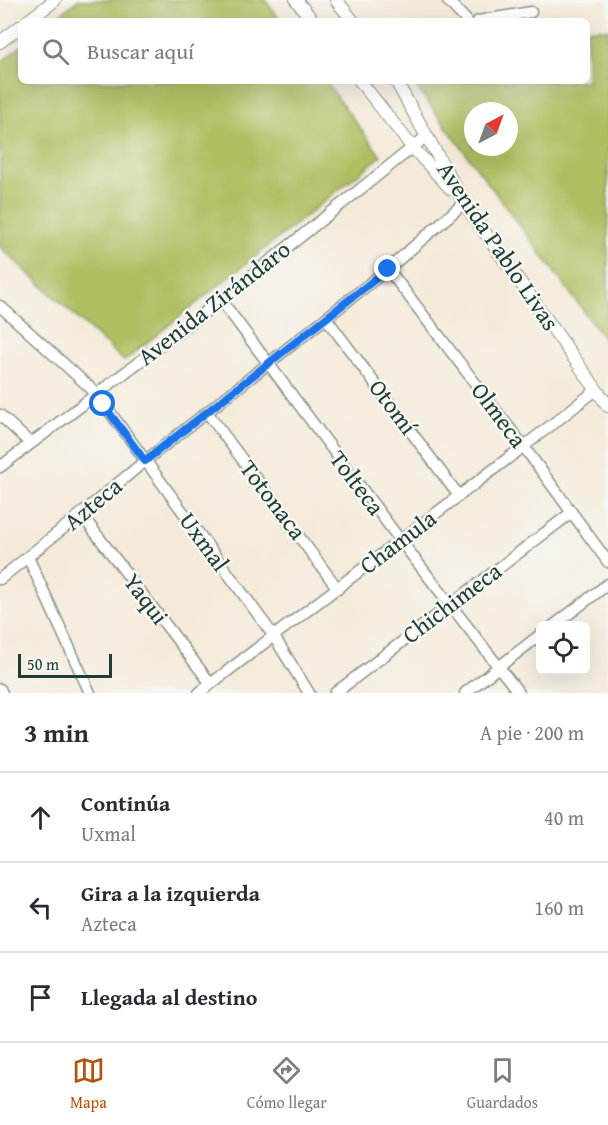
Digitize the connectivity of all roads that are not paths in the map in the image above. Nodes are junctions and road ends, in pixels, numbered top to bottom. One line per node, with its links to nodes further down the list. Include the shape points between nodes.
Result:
1 (55, 0): 6 (street)
2 (297, 0): 7 (street)
3 (336, 0): 8 (street)
4 (447, 0): 9 (street)
5 (531, 12): 10 (street)
6 (32, 18)
7 (312, 18)
8 (351, 18)
9 (464, 18)
10 (496, 18)
11 (18, 28): 12 (street)
12 (0, 42)
13 (362, 84): 16 (street)
14 (398, 84): 15 (street, Avenida Pablo Livas)
15 (427, 136): 16 (street, Avenida Zirándaro); 17 (street, Avenida Pablo Livas)
16 (412, 147): 17 (street); 19 (street, Avenida Zirándaro)
17 (464, 203): 18 (street, Azteca); 23 (street, Avenida Pablo Livas)
18 (388, 269): 21 (street, Azteca); 29 (street, Olmeca)
19 (221, 300): 22 (street, Tolteca); 24 (street, Avenida Zirándaro)
20 (0, 306): 24 (street)
21 (326, 318): 22 (street, Azteca); 32 (street, Otomí)
22 (268, 364): 26 (street, Azteca); 35 (street, Tolteca)
23 (596, 390): 25 (street, Avenida Pablo Livas); 29 (street, Chamula)
24 (96, 393): 28 (street, Avenida Zirándaro); 30 (street, Uxmal)
25 (608, 406)
26 (207, 412): 30 (street, Azteca); 40 (street, Totonaca)
27 (0, 416): 28 (street)
28 (30, 443): 31 (street, Avenida Zirándaro)
29 (524, 447): 32 (street, Chamula); 33 (street, Olmeca)
30 (145, 461): 34 (street, Azteca); 43 (street, Uxmal)
31 (0, 467)
32 (459, 496): 35 (street, Chamula)
33 (571, 513): 37 (street, Olmeca); 41 (street, Chichimeca)
34 (81, 514): 36 (street, Azteca); 46 (street, Yaqui)
35 (400, 540): 40 (street, Chamula); 41 (street, Tolteca)
36 (28, 557): 38 (street, Azteca); 47 (street)
37 (608, 562)
38 (0, 579)
39 (608, 584): 42 (street)
40 (339, 589): 43 (street, Chamula)
41 (449, 604): 45 (street, Tolteca); 50 (street, Chichimeca)
42 (560, 621)
43 (273, 635): 46 (street, Chamula); 49 (street, Uxmal)
44 (536, 638): 45 (street)
45 (499, 667): 51 (street); 52 (street, Tolteca)
46 (211, 684): 48 (street, Chamula)
47 (90, 693)
48 (199, 693)
49 (309, 693)
50 (335, 693)
51 (465, 693)
52 (519, 693)

